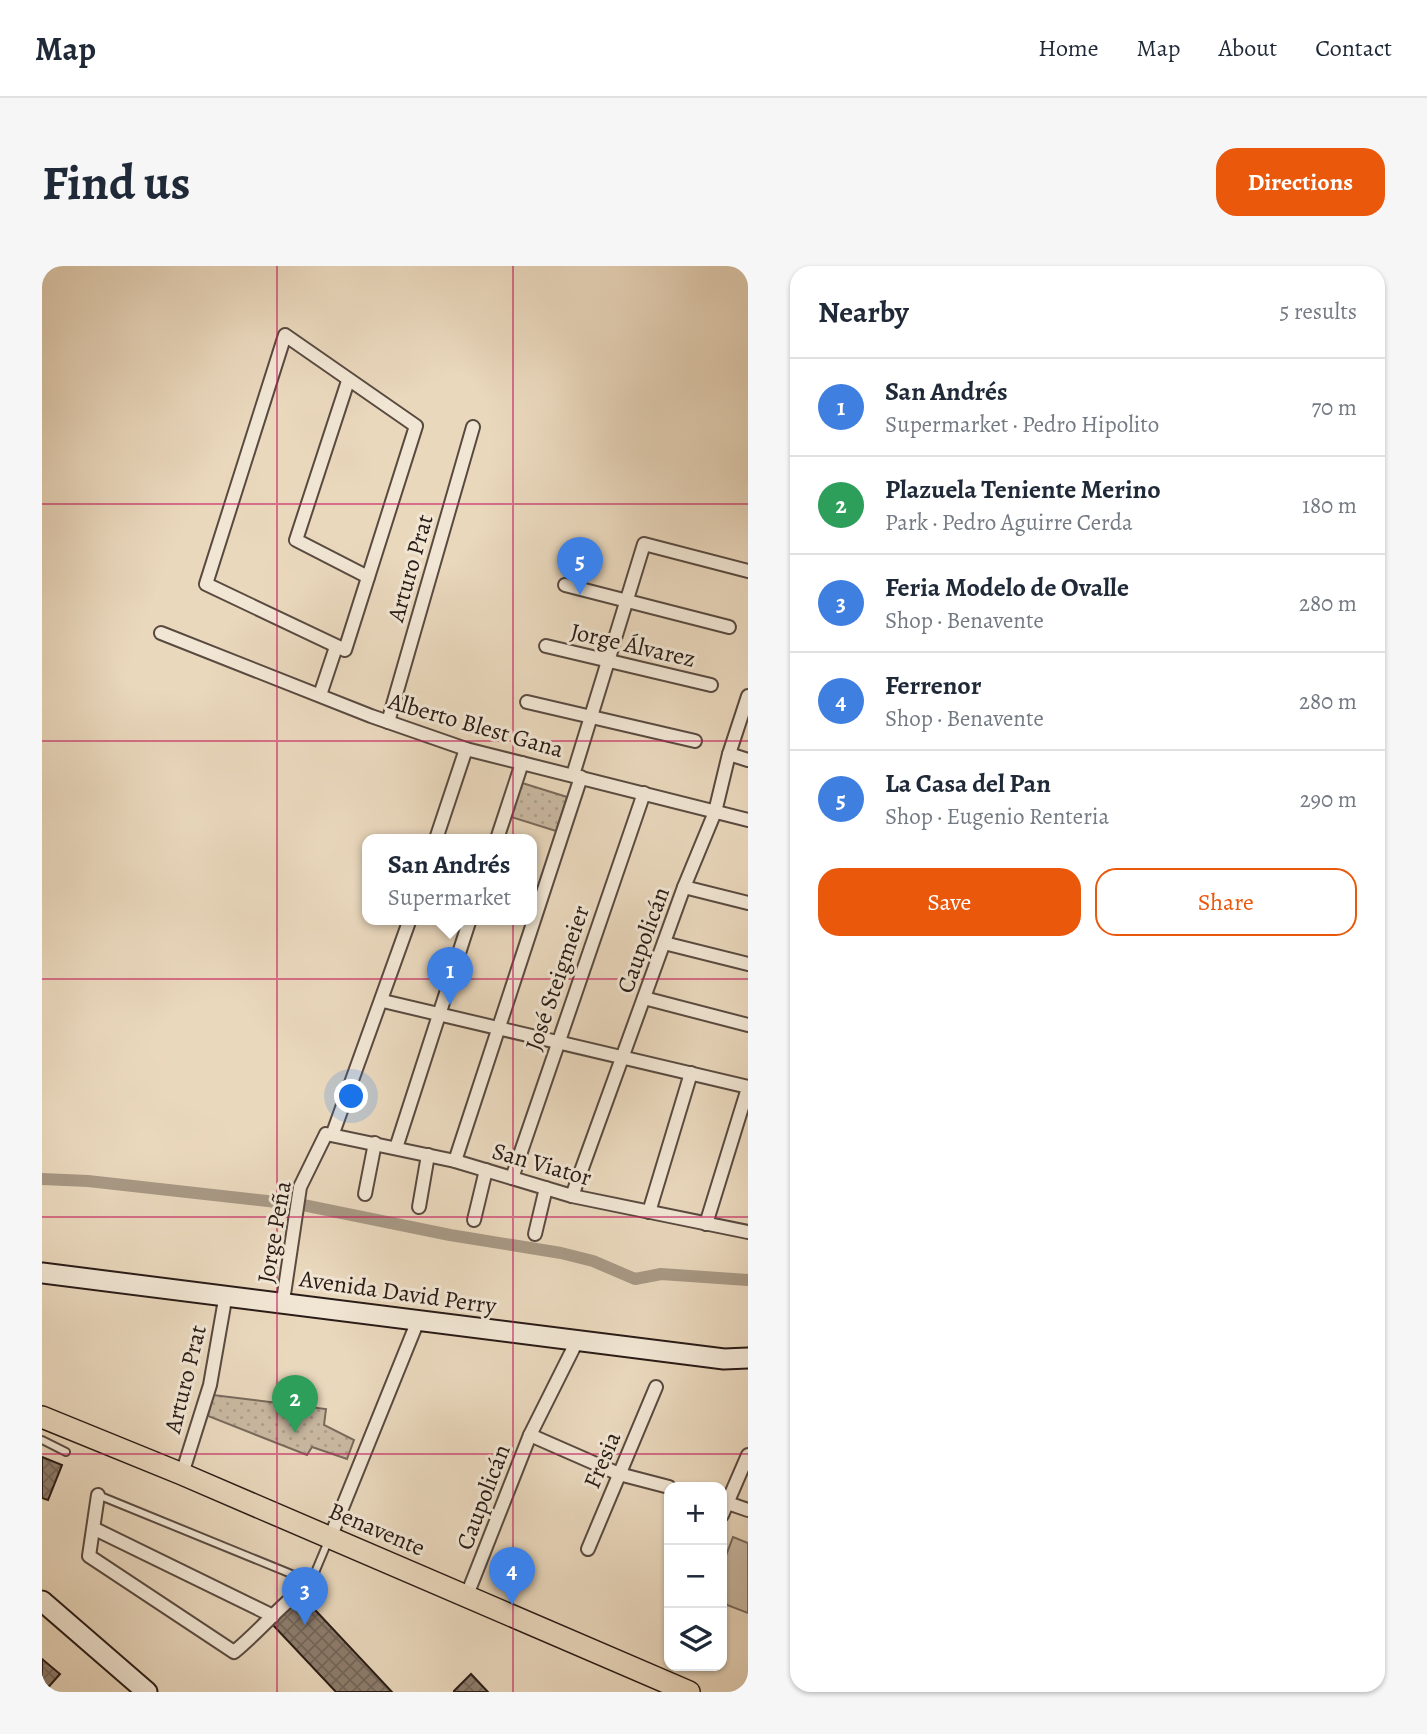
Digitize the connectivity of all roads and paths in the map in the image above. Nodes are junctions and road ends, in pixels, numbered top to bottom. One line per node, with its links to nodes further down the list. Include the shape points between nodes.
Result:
1 (348, 381): 4 (street, via 416,426); 4 (street, via 296,540); 10 (street, via 285,335 205,584)
2 (473, 427): 17 (street, Arturo Prat)
3 (748, 571): 6 (street, via 644,544)
4 (368, 577): 10 (street, via 345,650)
5 (565, 585): 6 (street)
6 (627, 599): 7 (street); 11 (street)
7 (729, 626)
8 (160, 633): 13 (street, Alberto Blest Gana)
9 (546, 646): 11 (street, Jorge Álvarez)
10 (335, 647): 13 (street)
11 (608, 661): 12 (street, Jorge Álvarez); 16 (street)
12 (711, 685)
13 (320, 695): 17 (street, Alberto Blest Gana)
14 (748, 696): 20 (street, Caupolicán)
15 (527, 702): 16 (street)
16 (591, 717): 18 (street); 23 (street)
17 (388, 722): 19 (street, Alberto Blest Gana)
18 (695, 741)
19 (466, 749): 22 (street, Alberto Blest Gana); 27 (street)
20 (729, 754): 21 (street); 25 (street, Caupolicán)
21 (748, 760)
22 (522, 763): 23 (street, Alberto Blest Gana); 28 (street)
23 (577, 776): 24 (street, Alberto Blest Gana); 31 (street)
24 (644, 793): 25 (street, Alberto Blest Gana); 42 (street, José Steigmeier)
25 (715, 812): 26 (street, Alberto Blest Gana); 29 (street, Caupolicán)
26 (748, 820)
27 (438, 834)
28 (499, 834)
29 (684, 887): 30 (street); 35 (street, Caupolicán)
30 (748, 903)
31 (537, 904)
32 (408, 925): 38 (street, Jorge Peña)
33 (468, 925): 39 (street)
34 (530, 925): 41 (street)
35 (664, 943): 36 (street); 37 (street, Caupolicán)
36 (748, 964)
37 (644, 998): 40 (street); 43 (street, Caupolicán)
38 (383, 1000): 39 (street); 46 (street, Jorge Peña)
39 (439, 1014): 41 (street); 48 (street)
40 (748, 1025)
41 (498, 1028): 42 (street); 50 (street)
42 (556, 1042): 43 (street); 52 (street, José Steigmeier)
43 (622, 1057): 44 (street); 55 (street, Caupolicán)
44 (691, 1073): 45 (street); 57 (street)
45 (748, 1087): 59 (street)
46 (330, 1133): 47 (street, San Viator); 64 (street, Jorge Peña, via 300,1187)
47 (375, 1143): 48 (street, San Viator); 54 (street)
48 (396, 1148): 49 (street, San Viator)
49 (428, 1155): 50 (street, San Viator); 56 (street)
50 (455, 1161): 51 (street, San Viator)
51 (486, 1170): 52 (street, San Viator); 58 (street)
52 (512, 1178): 53 (street, San Viator)
53 (546, 1188): 55 (street, San Viator); 61 (street)
54 (365, 1194)
55 (572, 1196): 57 (street, San Viator)
56 (419, 1207)
57 (649, 1212): 59 (street, San Viator)
58 (474, 1220)
59 (706, 1224): 60 (street, San Viator)
60 (748, 1232)
61 (535, 1234)
62 (42, 1273): 63 (main road, Avenida David Perry)
63 (226, 1294): 64 (main road, Avenida David Perry); 76 (street, Arturo Prat, via 210,1385)
64 (283, 1301): 65 (main road, Avenida David Perry)
65 (419, 1318): 66 (main road, Avenida David Perry); 84 (street)
66 (577, 1341): 68 (main road, Avenida David Perry); 72 (street, Caupolicán)
67 (748, 1358): 68 (main road, Avenida David Perry)
68 (724, 1359): 69 (main road)
69 (748, 1369)
70 (656, 1387): 77 (street, Fresia)
71 (43, 1420): 76 (main road, Benavente)
72 (530, 1435): 77 (street); 87 (street, Caupolicán)
73 (42, 1440): 74 (lane)
74 (66, 1452)
75 (748, 1455): 80 (street)
76 (182, 1474): 84 (main road, Benavente)
77 (619, 1474): 78 (street); 85 (street, Fresia)
78 (664, 1486)
79 (98, 1495): 83 (street); 86 (lane)
80 (727, 1498)
81 (727, 1503): 82 (street)
82 (748, 1510)
83 (95, 1529): 89 (street); 89 (street, via 89,1556 234,1653)
84 (330, 1538): 86 (lane); 87 (main road, Benavente)
85 (588, 1549)
86 (311, 1582): 89 (street)
87 (467, 1595): 90 (main road, Benavente)
88 (42, 1601): 91 (main road)
89 (273, 1616)
90 (683, 1691)
91 (148, 1692)

